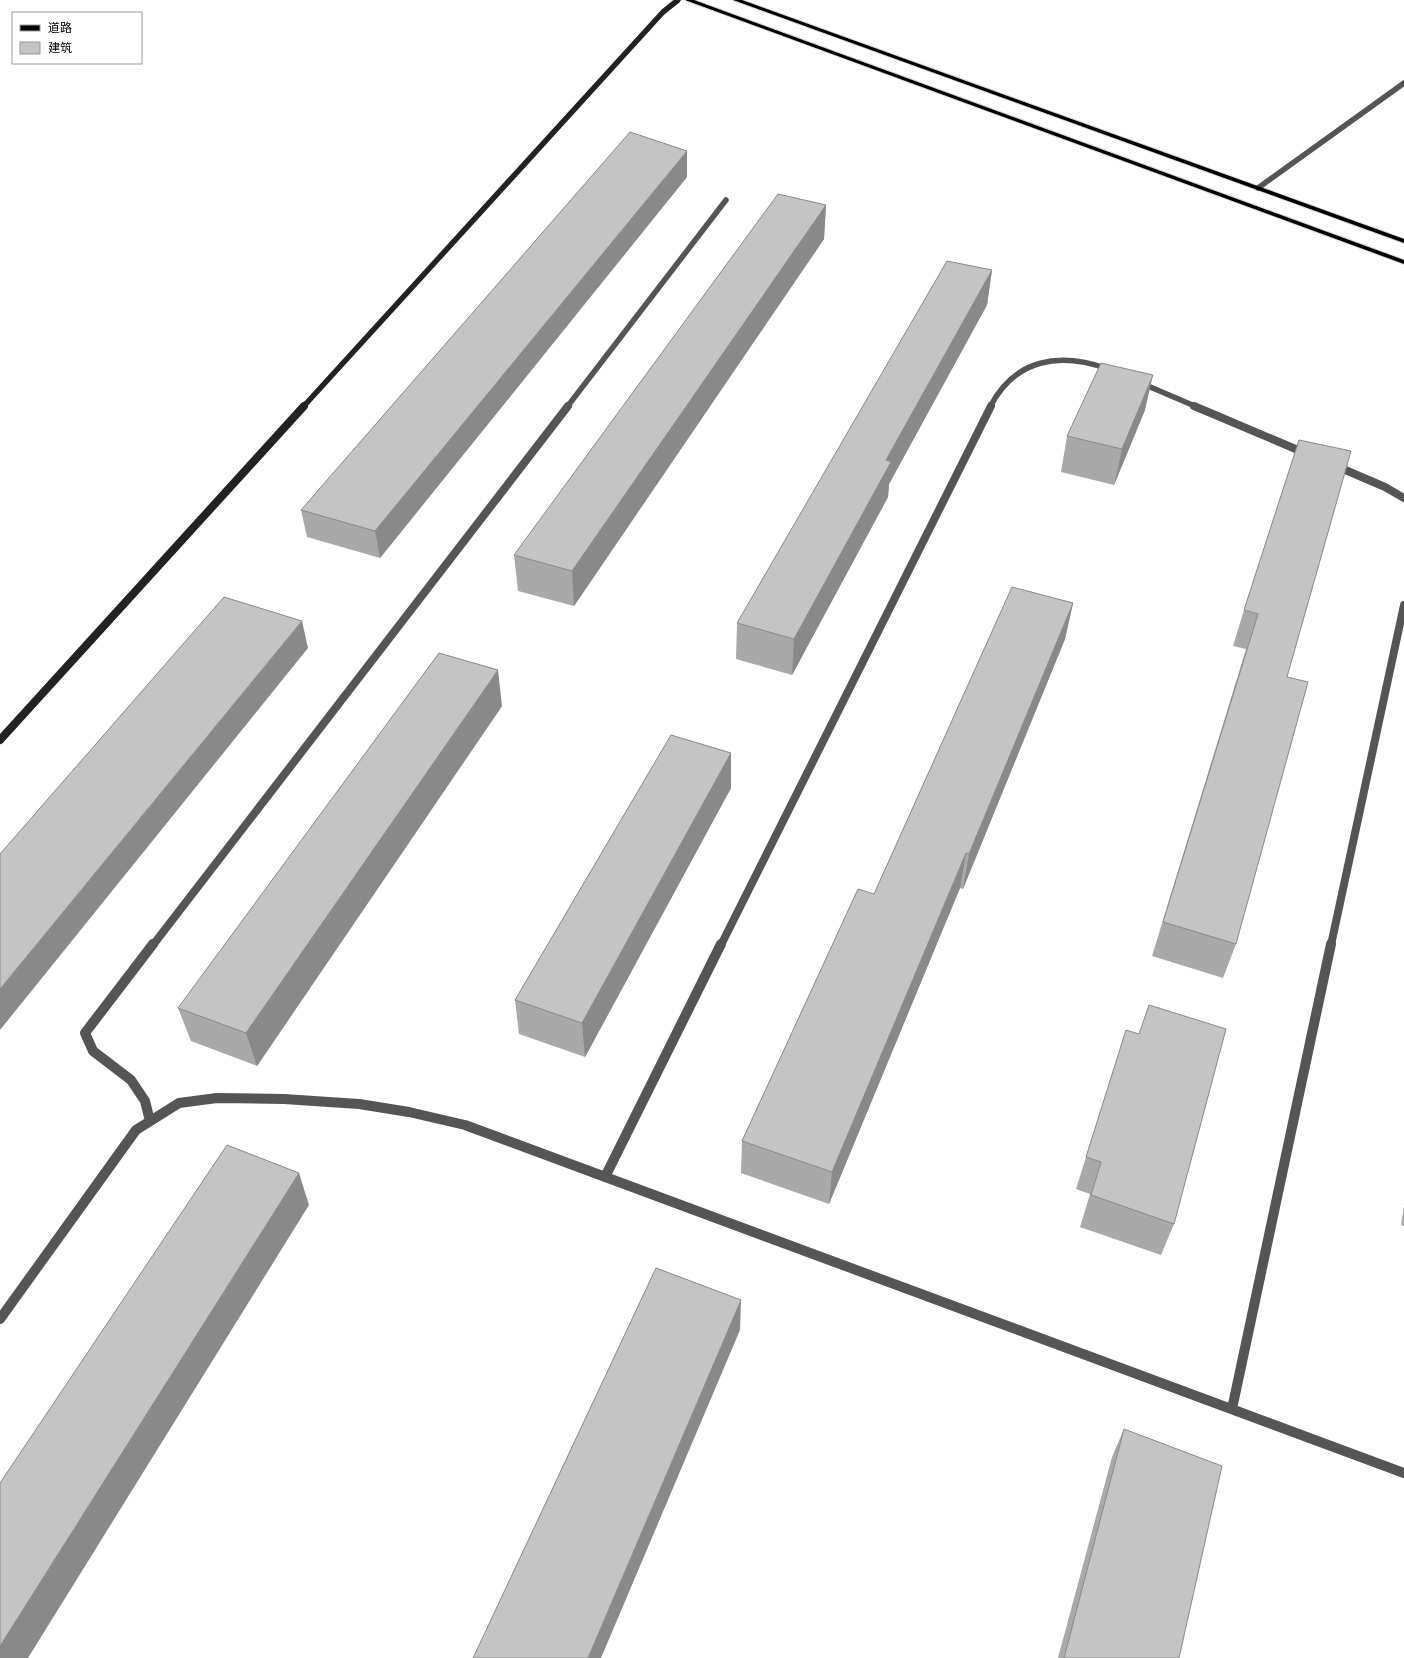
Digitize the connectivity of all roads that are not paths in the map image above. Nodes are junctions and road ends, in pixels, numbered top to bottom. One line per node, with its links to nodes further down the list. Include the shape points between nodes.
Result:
1 (678, 0): 15 (street, via 663,12)
2 (688, 0): 8 (main road)
3 (736, 0): 5 (main road)
4 (1404, 83): 5 (street)
5 (1258, 188): 7 (main road)
6 (726, 200): 16 (street, via 85,1033 93,1050 131,1080 145,1101)
7 (1404, 240)
8 (1404, 262)
9 (1112, 370): 17 (street, via 1082,362 1032,364 1018,372 994,399)
10 (1134, 380): 11 (street)
11 (1313, 456)
12 (1328, 463): 13 (street, via 1385,487)
13 (1404, 498)
14 (1404, 605): 19 (street)
15 (0, 740)
16 (150, 1122): 17 (street, via 179,1103 217,1098 359,1104 409,1112 465,1126); 18 (street, via 136,1130)
17 (606, 1177): 19 (street)
18 (0, 1319)
19 (1232, 1409): 20 (street)
20 (1404, 1473)

